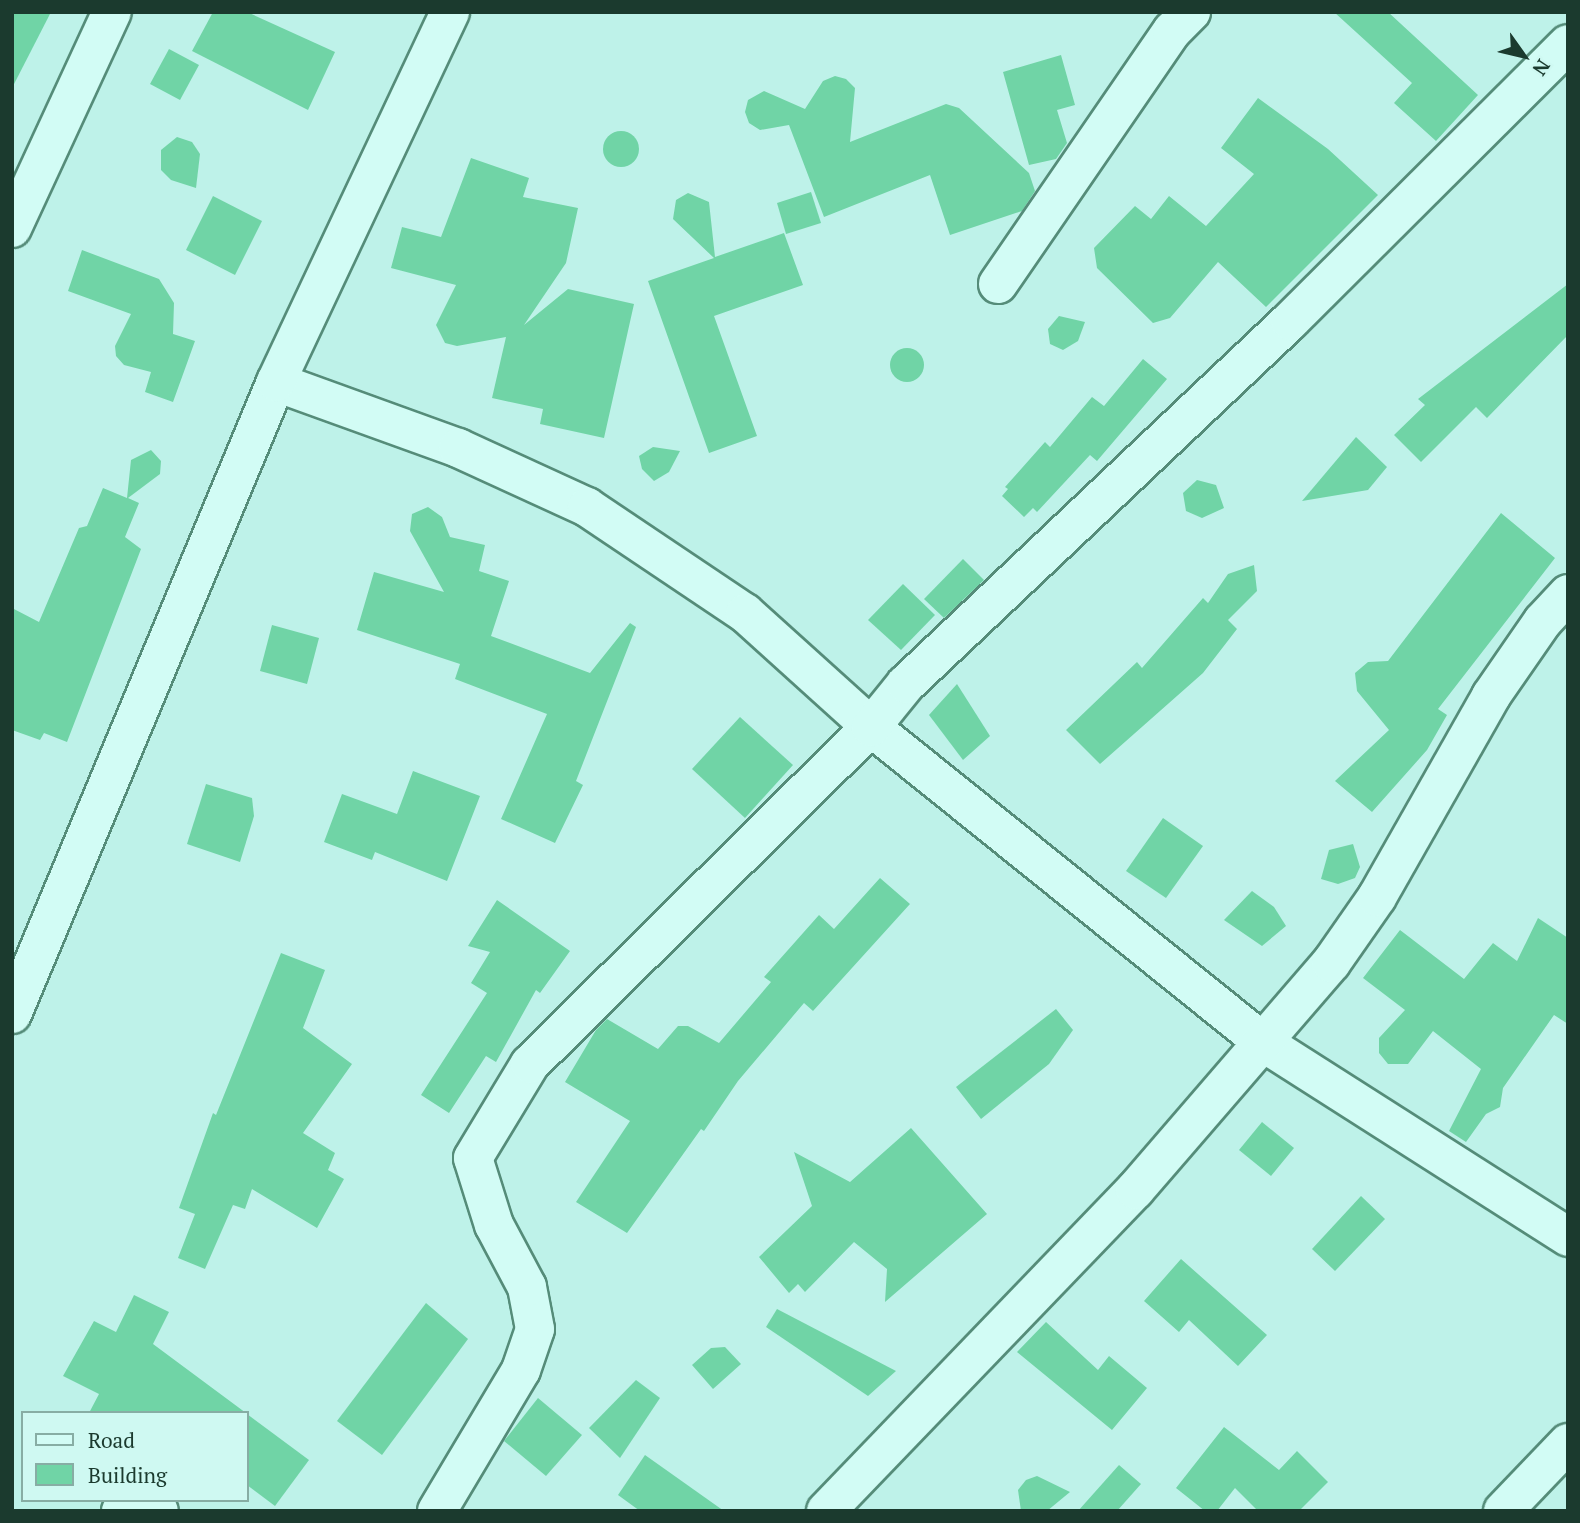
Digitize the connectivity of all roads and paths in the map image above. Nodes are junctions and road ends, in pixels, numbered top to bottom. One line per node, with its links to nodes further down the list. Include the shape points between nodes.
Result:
1 (112, 12): 5 (street)
2 (450, 12): 7 (street)
3 (1174, 19): 6 (street)
4 (1568, 44): 9 (street, via 1290,321 906,684)
5 (12, 228)
6 (998, 284)
7 (276, 382): 9 (street, via 458,447 587,507 745,613); 10 (street)
8 (1568, 594): 11 (street, via 1543,621 1491,696 1377,897 1331,963)
9 (871, 727): 11 (street); 16 (street, via 530,1064 473,1158 494,1225 527,1287 535,1329 521,1370)
10 (12, 1014)
11 (1264, 1043): 12 (street); 17 (street, via 1135,1190)
12 (1568, 1237)
13 (1568, 1443): 18 (street)
14 (121, 1511): 15 (street, via 132,1507)
15 (159, 1511)
16 (437, 1511)
17 (826, 1511)
18 (1503, 1511)

